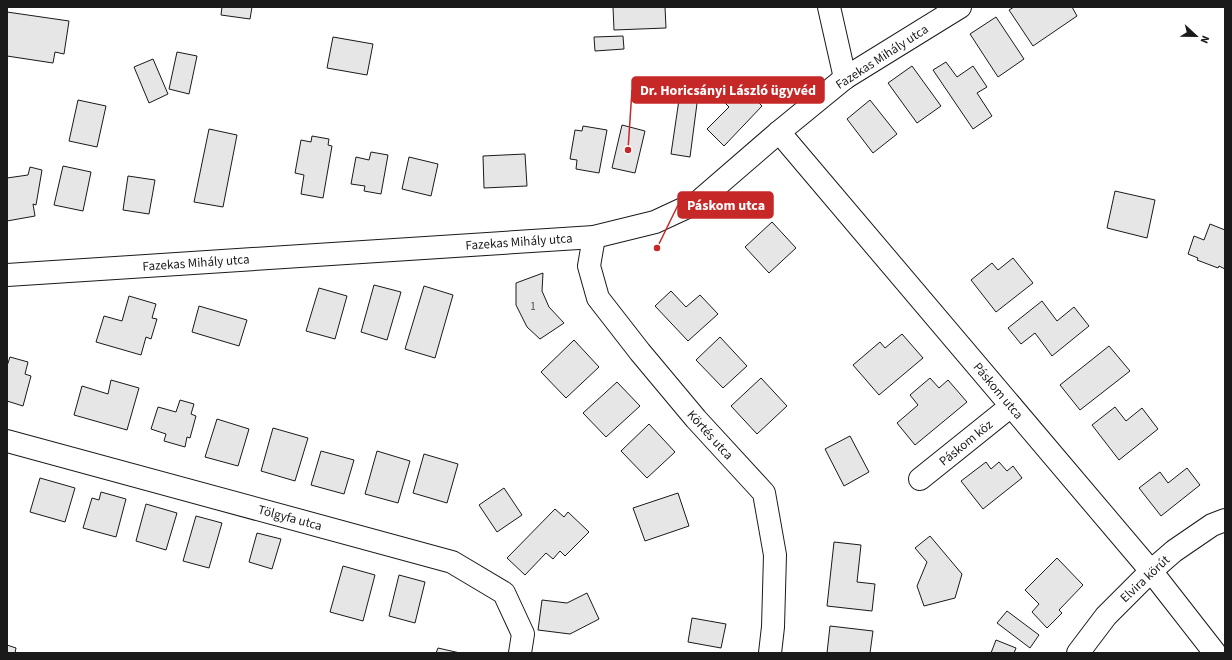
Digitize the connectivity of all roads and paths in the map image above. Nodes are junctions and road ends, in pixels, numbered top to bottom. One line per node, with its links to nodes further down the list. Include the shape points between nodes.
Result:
1 (829, 7): 3 (street)
2 (960, 7): 3 (street, Fazekas Mihály utca)
3 (846, 78): 4 (street, Fazekas Mihály utca)
4 (779, 132): 5 (street, Fazekas Mihály utca, via 698,202 655,222); 7 (street, Páskom utca)
5 (594, 237): 6 (street, Fazekas Mihály utca); 13 (street, Körtés utca, via 589,266 598,298 696,419 764,493 775,555)
6 (7, 275)
7 (1011, 406): 9 (street, Páskom köz); 11 (street, Páskom utca)
8 (7, 441): 12 (street, Tölgyfa utca, via 452,562 504,593 523,634)
9 (920, 479)
10 (1225, 520): 11 (street, Elvira körút, via 1212,525)
11 (1151, 570): 14 (street, Elvira körút, via 1106,616); 15 (street, Páskom utca)
12 (520, 653)
13 (770, 653)
14 (1078, 653)
15 (1215, 653)

